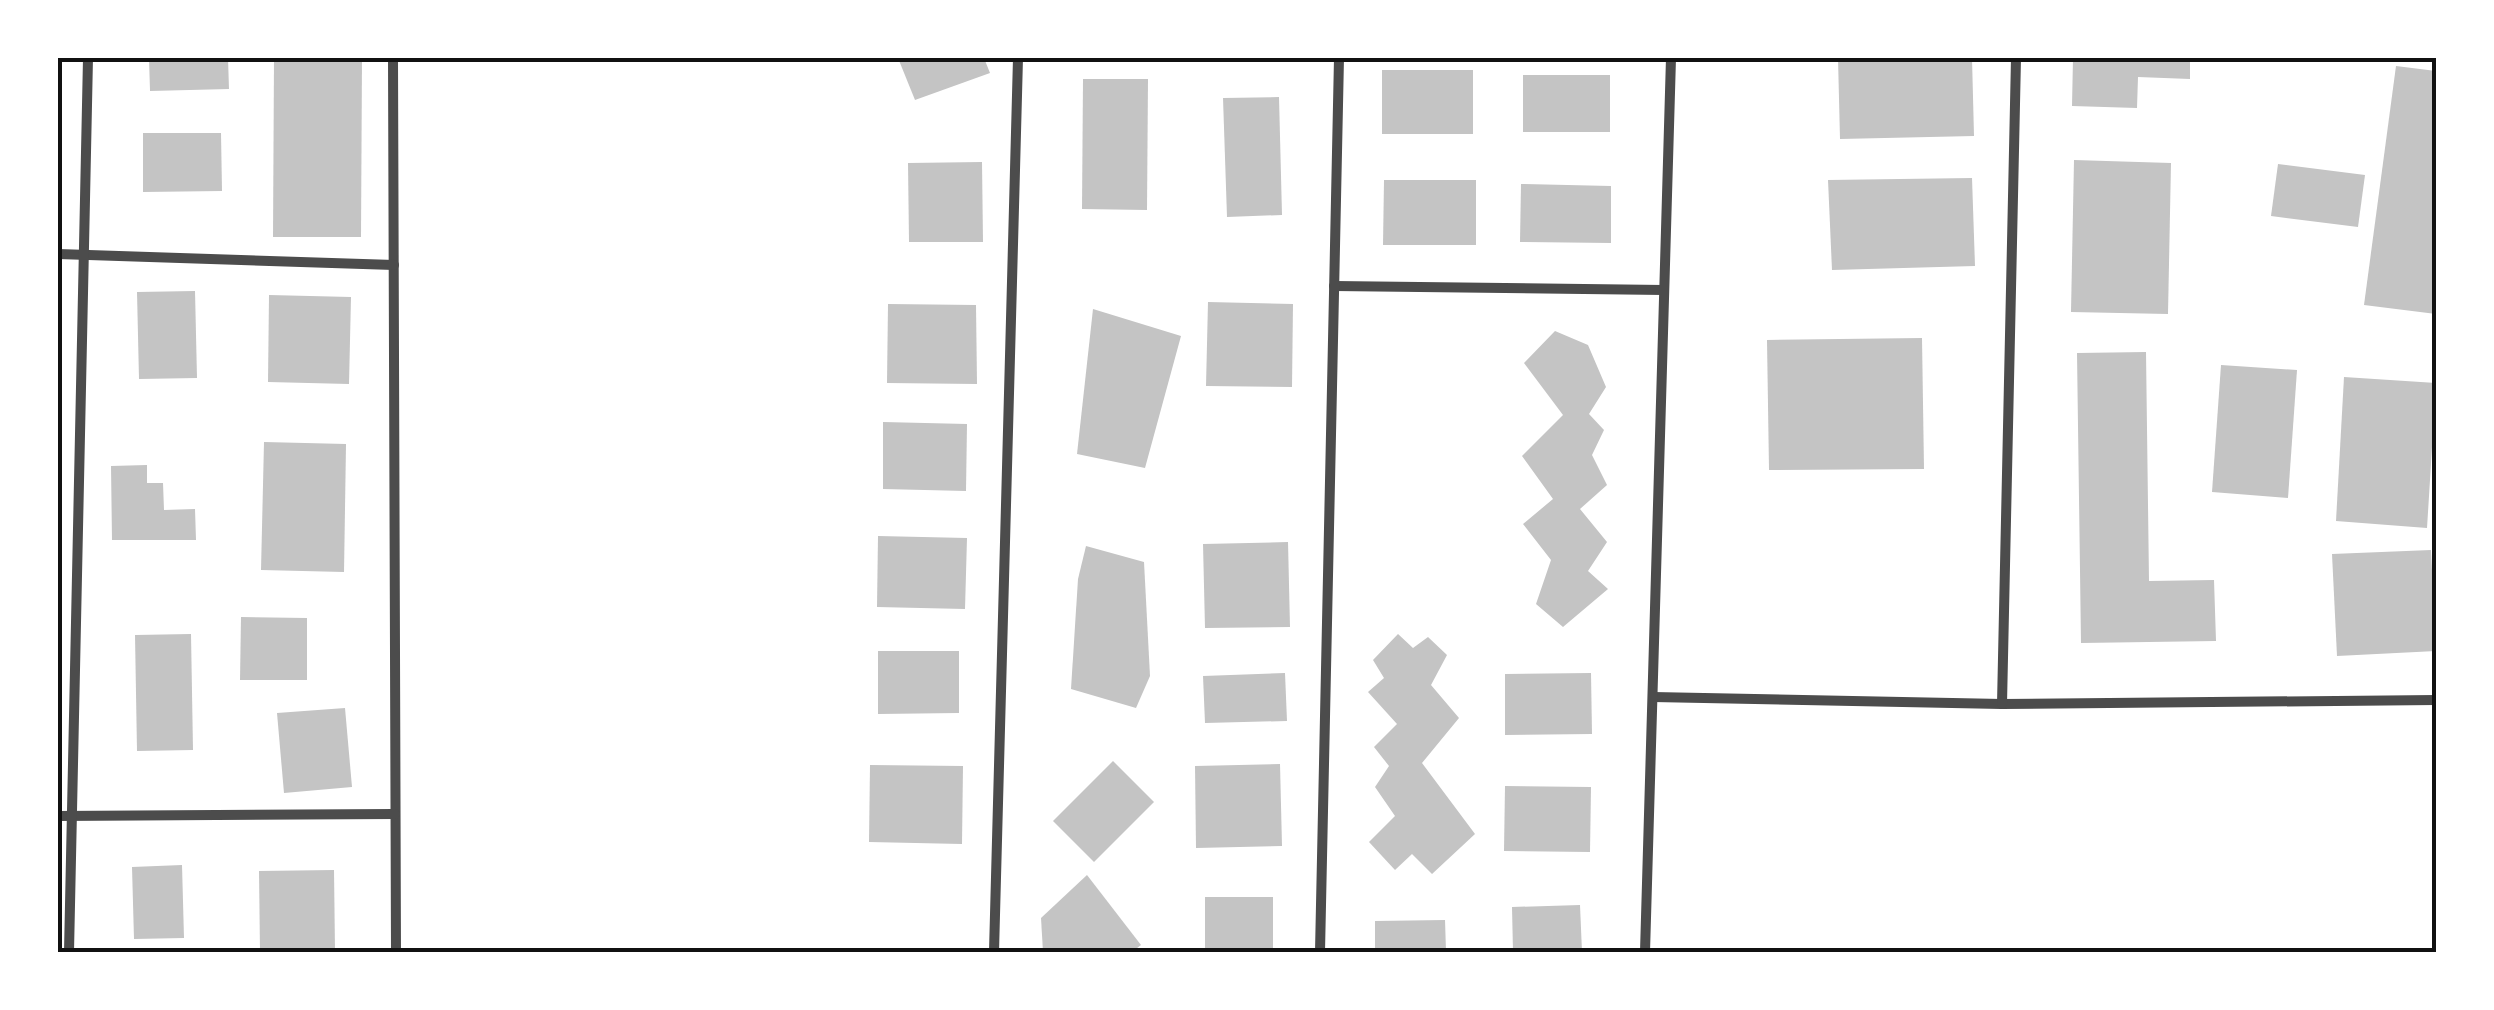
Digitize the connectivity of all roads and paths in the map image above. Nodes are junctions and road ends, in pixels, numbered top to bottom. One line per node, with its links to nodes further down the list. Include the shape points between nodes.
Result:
1 (88, 58): 8 (street)
2 (393, 58): 9 (street)
3 (1018, 58): 20 (street)
4 (1339, 58): 10 (street)
5 (1671, 58): 11 (street)
6 (2016, 58): 14 (street)
7 (58, 254): 8 (street)
8 (84, 254): 9 (street); 17 (street)
9 (394, 266): 15 (street)
10 (1334, 286): 11 (street); 21 (street)
11 (1664, 290): 12 (street)
12 (1652, 697): 14 (street); 22 (street)
13 (2436, 700): 14 (street)
14 (2002, 704)
15 (395, 814): 17 (street); 19 (street)
16 (58, 816): 17 (street)
17 (72, 816): 18 (street)
18 (69, 952)
19 (396, 952)
20 (994, 952)
21 (1320, 952)
22 (1645, 952)

